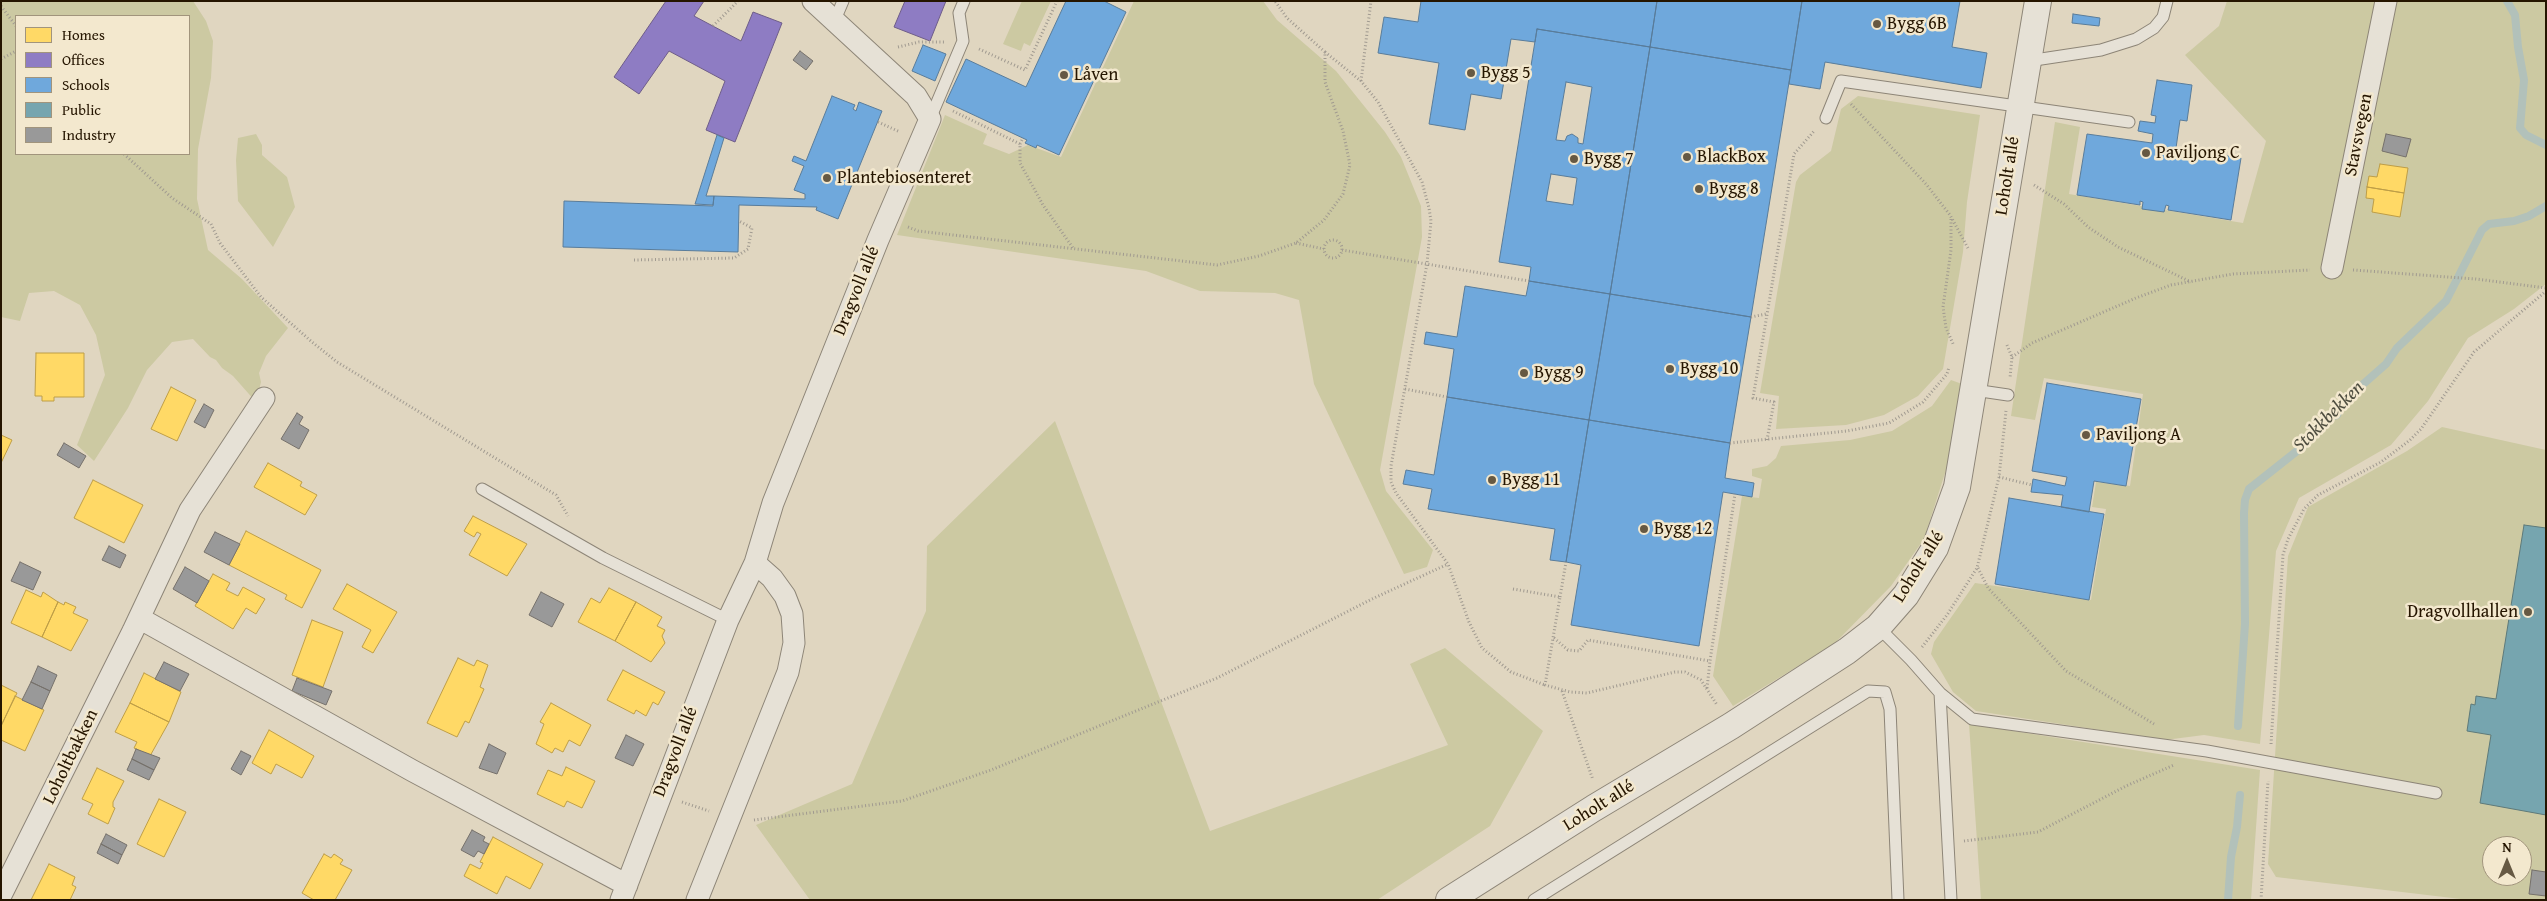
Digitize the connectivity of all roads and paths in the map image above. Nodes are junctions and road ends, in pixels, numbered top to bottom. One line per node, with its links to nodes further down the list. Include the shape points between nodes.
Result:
1 (738, 1): 14 (path)
2 (813, 1): 12 (street)
3 (844, 1): 12 (lane)
4 (964, 1): 15 (lane, via 959,13)
5 (1057, 1): 15 (path, via 1025,70)
6 (1275, 1): 17 (path, via 1287,18)
7 (1371, 1): 21 (path)
8 (2038, 1): 20 (street, Loholt allé)
9 (2167, 1): 20 (lane, via 2163,17 2154,28 2136,40 2101,50)
10 (2386, 1): 43 (street, Stavsvegen)
11 (1, 6): 13 (path)
12 (834, 22): 18 (street)
13 (15, 25)
14 (712, 26)
15 (963, 42): 18 (path, via 919,42); 24 (lane)
16 (15, 52): 19 (path)
17 (1325, 52): 21 (path); 35 (path, via 1325,82 1343,132 1350,165 1343,194 1324,220)
18 (869, 54): 24 (street)
19 (1, 59)
20 (2028, 61): 23 (street, Loholt allé)
21 (1361, 81): 42 (path, via 1378,102 1426,194 1431,222)
22 (1838, 88): 23 (lane, via 1841,81); 25 (lane); 31 (path, via 1926,184)
23 (2018, 106): 26 (lane); 54 (street, Loholt allé)
24 (933, 111): 28 (path); 32 (street, Dragvoll allé)
25 (1826, 118): 47 (path, via 1794,154)
26 (2129, 122)
27 (1023, 138): 28 (path)
28 (1020, 144): 36 (path, via 1020,163 1028,179)
29 (125, 155): 64 (path, via 172,198 211,224 220,243 261,297 337,362 556,495)
30 (2031, 184): 45 (path, via 2059,200 2088,227 2118,246)
31 (1950, 215): 39 (path); 50 (path, via 1953,230 1943,307 1946,328)
32 (887, 219): 36 (path, via 918,231); 66 (street, Dragvoll allé, via 773,503)
33 (739, 222): 40 (path, via 752,228 748,249 734,258)
34 (1971, 241): 39 (path)
35 (1296, 243): 36 (path, via 1259,256 1217,265); 37 (path)
36 (1073, 249)
37 (1324, 249): 38 (path, via 1325,254 1332,258); 38 (path, via 1328,241 1334,240)
38 (1342, 250): 42 (path)
39 (1970, 250): 41 (path)
40 (634, 260)
41 (1968, 260)
42 (1427, 264): 44 (path); 53 (path)
43 (2332, 268): 45 (path, via 2233,274); 46 (path, via 2476,279)
44 (1529, 282)
45 (2192, 282): 55 (path, via 2171,285 2136,298 2032,344 2012,357)
46 (2546, 289): 84 (path, via 2474,352 2410,440 2381,462 2318,496 2304,509 2283,555)
47 (1766, 314): 48 (path); 58 (path, via 1753,398 1774,402)
48 (1751, 317)
49 (1955, 336): 50 (path)
50 (1954, 346): 51 (path)
51 (1952, 355)
52 (1950, 365): 58 (path, via 1947,374 1923,402 1889,423)
53 (1405, 390): 56 (path); 67 (path, via 1391,482)
54 (1974, 390): 55 (lane); 73 (street, Loholt allé, via 1960,474 1944,529 1906,594)
55 (2008, 395): 60 (path)
56 (1447, 397)
57 (264, 398): 71 (street, Loholtbakken, via 190,510)
58 (1767, 440): 59 (path)
59 (1730, 443)
60 (1998, 477): 61 (path); 68 (path)
61 (2032, 485)
62 (482, 489): 64 (lane)
63 (1735, 494): 76 (path)
64 (584, 547): 72 (lane)
65 (1566, 562): 70 (path)
66 (755, 563): 72 (street, Dragvoll allé); 88 (street, via 785,596 792,614 794,643 788,672)
67 (1448, 564): 77 (path, via 1468,622 1482,648 1511,672); 88 (path, via 1217,678 991,770 902,801 755,820)
68 (1977, 568): 75 (path, via 1947,615); 82 (path, via 1993,594 2066,671)
69 (1513, 589): 70 (path)
70 (1560, 597): 74 (path)
71 (139, 618): 90 (street, Dragvoll allé); 91 (street, Loholtbakken)
72 (728, 620): 86 (street, Dragvoll allé)
73 (1878, 627): 75 (lane); 81 (street, Loholt allé, via 1847,651)
74 (1554, 638): 76 (path, via 1568,650 1579,651 1588,640); 77 (path)
75 (1911, 660): 80 (lane)
76 (1710, 661): 78 (path)
77 (1545, 685): 79 (path)
78 (1707, 688): 79 (path, via 1694,675 1675,672 1587,693); 81 (path)
79 (1562, 691): 87 (path, via 1594,785)
80 (1940, 693): 83 (lane, via 1972,719); 89 (lane)
81 (1731, 726): 87 (street, Loholt allé)
82 (2159, 726)
83 (2207, 752): 84 (lane); 89 (path, via 2126,786 2038,832)
84 (2270, 763): 85 (lane); 97 (path)
85 (2436, 793)
86 (660, 794): 88 (path); 90 (street, Dragvoll allé)
87 (1594, 808): 93 (street, Loholt allé)
88 (730, 818): 92 (street)
89 (1948, 842): 96 (lane)
90 (624, 892)
91 (1, 895)
92 (696, 900)
93 (1449, 900)
94 (1534, 900): 95 (lane, via 1868,691 1885,692 1890,709)
95 (1898, 900)
96 (1951, 900)
97 (2261, 900)

